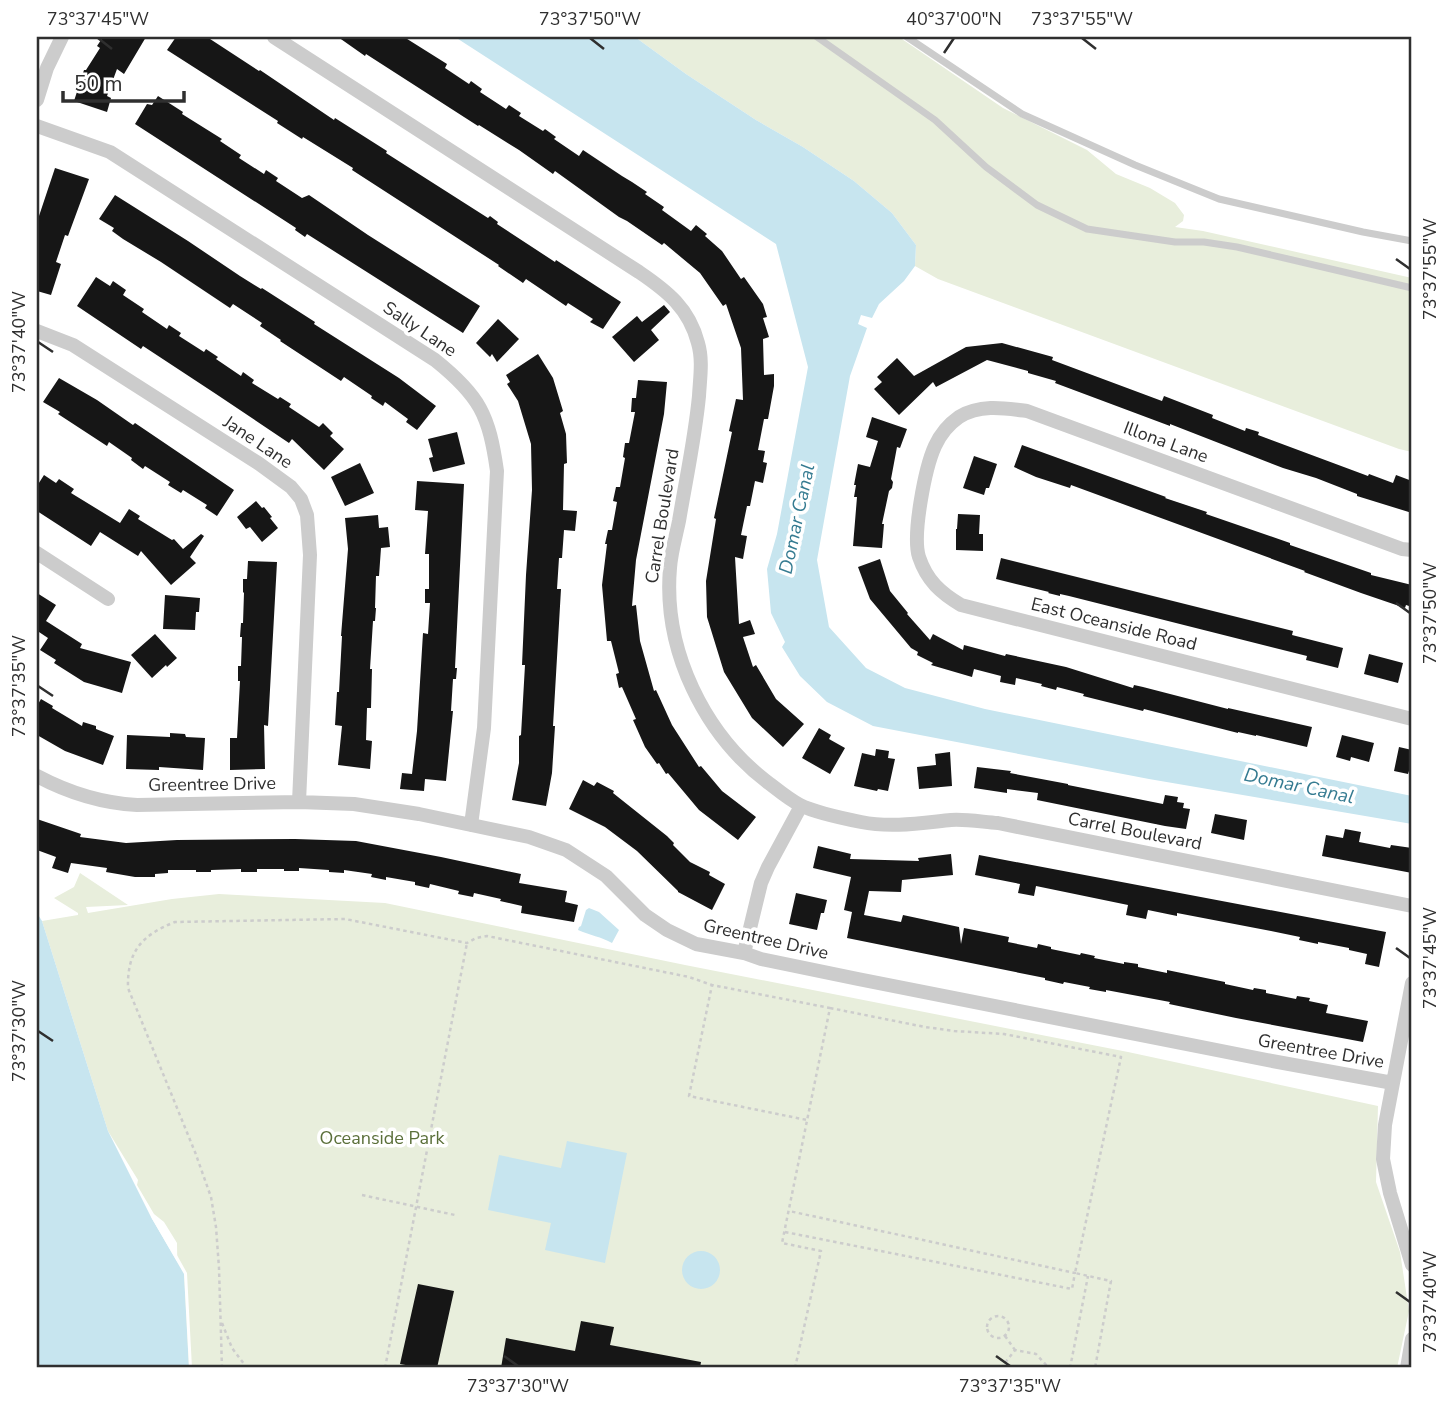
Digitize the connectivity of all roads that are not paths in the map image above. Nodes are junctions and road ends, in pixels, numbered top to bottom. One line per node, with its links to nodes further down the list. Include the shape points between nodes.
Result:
1 (62, 37): 5 (street)
2 (274, 37): 17 (street, Carrel Boulevard, via 639,272 665,290 685,313 699,345 701,365 696,425 670,566 669,601 677,645 696,698 715,728 764,780)
3 (817, 37): 8 (lane, via 935,120 1037,205 1087,229 1237,247)
4 (907, 37): 7 (lane, via 1022,114 1219,199)
5 (37, 100)
6 (37, 127): 18 (street, Sally Lane, via 110,152 435,360 477,401 493,441 496,471 484,728)
7 (1412, 241)
8 (1412, 288)
9 (37, 331): 16 (street, Jane Lane, via 73,345 258,463 301,499 310,555)
10 (929, 466): 11 (street, Illona Lane, via 945,429 958,418 999,407 1027,411); 14 (street, East Oceanside Road, via 916,536 919,557 931,581 961,605)
11 (1412, 550)
12 (37, 553): 13 (street)
13 (108, 599)
14 (1412, 719)
15 (37, 776): 16 (street, Greentree Drive, via 85,797 116,803)
16 (299, 802): 18 (street, Greentree Drive, via 354,804)
17 (801, 806): 19 (street, Carrel Boulevard, via 881,825 954,820 998,823); 20 (street, via 761,883)
18 (471, 825): 20 (street, Greentree Drive, via 528,836 566,850 606,876 667,930 696,944)
19 (1412, 906)
20 (744, 953): 22 (street, Greentree Drive)
21 (1412, 984): 22 (street)
22 (1393, 1083): 23 (street, via 1383,1159)
23 (1412, 1265)
24 (1412, 1339): 25 (street)
25 (1408, 1368)

